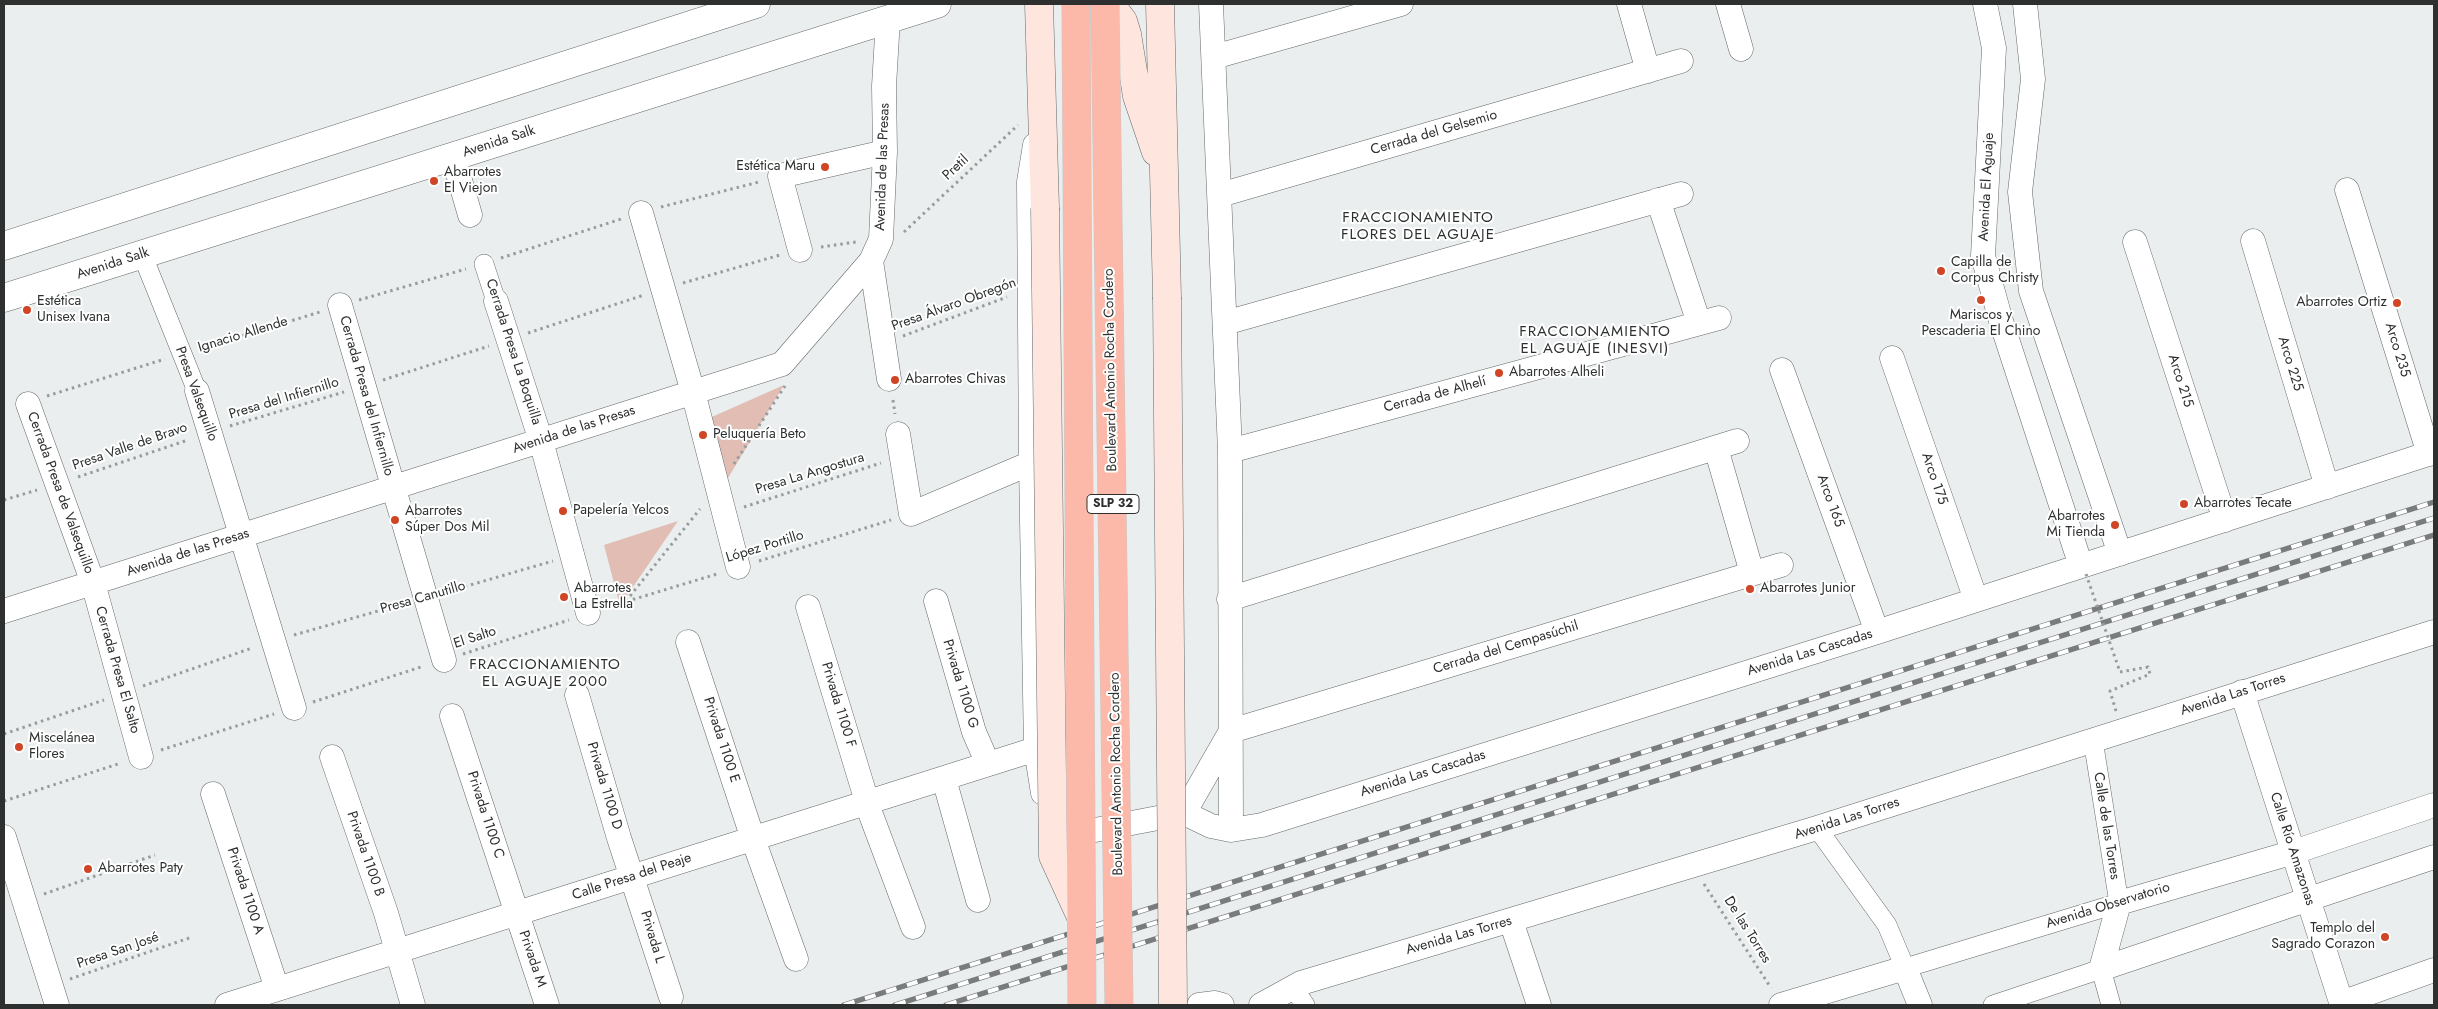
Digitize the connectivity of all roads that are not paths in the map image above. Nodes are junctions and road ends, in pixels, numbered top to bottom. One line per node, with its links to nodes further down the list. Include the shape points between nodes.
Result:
1 (756, 4): 32 (street)
2 (937, 4): 14 (street, Avenida Salk)
3 (1039, 4): 17 (main road)
4 (1061, 4): 17 (main road, via 1055,8 1047,28)
5 (1076, 4): 98 (highway, SLP 32, bridge)
6 (1106, 4): 23 (main road, via 1123,20 1136,96); 115 (highway, Boulevard Antonio Rocha Cordero / SLP 32, bridge)
7 (1160, 4): 23 (main road)
8 (1211, 4): 16 (street)
9 (1401, 4): 16 (street)
10 (1629, 4): 19 (street)
11 (1728, 4): 15 (street)
12 (1985, 4): 59 (street, Avenida El Aguaje, via 1994,48 1983,256 2001,321)
13 (2025, 4): 56 (street, via 2034,79 2020,192 2031,291)
14 (888, 19): 21 (street, Avenida de las Presas); 22 (street, Avenida Salk)
15 (1741, 49)
16 (1214, 57): 26 (street)
17 (1041, 58): 20 (main road)
18 (1681, 61): 19 (street, Cerrada del Gelsemio)
19 (1648, 71): 26 (street, Cerrada del Gelsemio)
20 (1042, 103): 51 (street, via 1029,182); 98 (main road, bridge, via 1053,856)
21 (885, 152): 33 (street, via 780,176); 35 (street, Avenida de las Presas, via 881,239)
22 (453, 156): 29 (street); 34 (street, Avenida Salk)
23 (1164, 177): 116 (main road, bridge)
24 (2347, 190): 50 (street, Arco 235)
25 (1681, 194): 27 (street)
26 (1220, 196): 40 (street)
27 (1658, 200): 40 (street); 49 (street, Cerrada de Alhelí, via 1709,320)
28 (641, 213): 45 (street)
29 (470, 215)
30 (2135, 242): 54 (street, Arco 215)
31 (2253, 242): 52 (street, Arco 225)
32 (4, 246)
33 (800, 250)
34 (142, 254): 37 (street, Avenida Salk); 44 (street, Presa Valsequillo)
35 (871, 261): 43 (street); 45 (street, Avenida de las Presas, via 782,364)
36 (484, 264): 38 (street, Cerrada Presa La Boquilla)
37 (4, 298)
38 (496, 301): 47 (street, Cerrada Presa La Boquilla)
39 (340, 305): 53 (street, Cerrada Presa del Infiernillo)
40 (1225, 322): 49 (street)
41 (1892, 358): 63 (street, Arco 175)
42 (1782, 370): 68 (street, Arco 165)
43 (889, 379)
44 (197, 391): 55 (street, Presa Valsequillo)
45 (693, 392): 47 (street, Avenida de las Presas); 58 (street)
46 (28, 404): 61 (street, Cerrada Presa de Valsequillo)
47 (541, 441): 53 (street, Avenida de las Presas); 67 (street)
48 (900, 446): 51 (street, via 911,514)
49 (1230, 451): 62 (street)
50 (2432, 453): 52 (street, Avenida Las Cascadas)
51 (1031, 463): 78 (street)
52 (2327, 487): 54 (street, Avenida Las Cascadas)
53 (393, 488): 55 (street, Avenida de las Presas); 71 (street, Cerrada Presa del Infiernillo)
54 (2225, 520): 56 (street, Avenida Las Cascadas)
55 (242, 535): 61 (street, Avenida de las Presas); 74 (street, Presa Valsequillo)
56 (2120, 554): 59 (street, Avenida Las Cascadas)
57 (1781, 565): 60 (street, Cerrada del Cempasúchil)
58 (738, 567)
59 (2084, 570): 63 (street, Avenida Las Cascadas)
60 (1752, 574): 62 (street, via 1727,444); 76 (street, Cerrada del Cempasúchil)
61 (92, 583): 66 (street, Avenida de las Presas); 79 (street, Cerrada Presa El Salto)
62 (1229, 599): 76 (street)
63 (1976, 600): 68 (street, Avenida Las Cascadas)
64 (936, 601): 81 (street, Privada 1100 G, via 974,732)
65 (808, 607): 84 (street, Privada 1100 F)
66 (4, 611)
67 (588, 614)
68 (1877, 632): 88 (street, Avenida Las Cascadas, via 1271,822)
69 (2434, 632): 72 (street, Avenida Las Torres)
70 (688, 642): 90 (street, Privada 1100 E)
71 (444, 660)
72 (2242, 692): 77 (street, Avenida Las Torres); 91 (street, Calle Río Amazonas)
73 (577, 694): 93 (street, Privada 1100 D)
74 (294, 708)
75 (452, 716): 97 (street, Privada 1100 C)
76 (1230, 732): 86 (street); 88 (street)
77 (2093, 740): 87 (street, Avenida Las Torres); 96 (street, Calle de las Torres)
78 (1036, 749): 81 (street, Calle Presa del Peaje); 86 (street, via 1044,800 1061,822 1084,830 1095,830)
79 (141, 757)
80 (332, 757): 101 (street, Privada 1100 B)
81 (988, 764): 82 (street, Calle Presa del Peaje)
82 (944, 778): 84 (street, Calle Presa del Peaje); 95 (street)
83 (213, 794): 106 (street, Privada 1100 A)
84 (867, 803): 90 (street, Calle Presa del Peaje); 100 (street, Privada 1100 F)
85 (2434, 805): 91 (street, Avenida Observatorio)
86 (1184, 813): 88 (street, Avenida Las Cascadas, via 1212,826)
87 (1818, 828): 99 (street, Avenida Las Torres); 103 (street, via 1887,925)
88 (1231, 830)
89 (4, 837): 107 (street)
90 (752, 839): 93 (street, Calle Presa del Peaje); 102 (street, Privada 1100 E)
91 (2294, 852): 94 (street, Calle Río Amazonas); 96 (street, Avenida Observatorio)
92 (2434, 857): 94 (street)
93 (633, 877): 97 (street, Calle Presa del Peaje); 109 (street, Privada L)
94 (2308, 899): 104 (street); 110 (street, Calle Río Amazonas)
95 (978, 900)
96 (2119, 903): 103 (street, Avenida Observatorio); 104 (street, Calle de las Torres)
97 (517, 913): 101 (street, Calle Presa del Peaje); 113 (street, Privada M)
98 (1081, 918): 114 (highway, SLP 32, bridge)
99 (1511, 921): 108 (street, Avenida Las Torres, via 1301,983); 120 (street)
100 (913, 926)
101 (398, 951): 106 (street, Calle Presa del Peaje); 112 (street)
102 (796, 958)
103 (1905, 968): 121 (street, Avenida Observatorio); 122 (street)
104 (2101, 969): 123 (street); 124 (street)
105 (2434, 970): 110 (street)
106 (277, 989): 111 (street, Calle Presa del Peaje)
107 (54, 995)
108 (1299, 996): 119 (street, Avenida Las Torres)
109 (671, 997)
110 (2342, 1004)
111 (227, 1005)
112 (413, 1005)
113 (547, 1005)
114 (1082, 1005)
115 (1119, 1005)
116 (1174, 1005)
117 (1199, 1005): 118 (street)
118 (1222, 1005)
119 (1261, 1005)
120 (1539, 1005)
121 (1782, 1005)
122 (1920, 1005)
123 (1993, 1005)
124 (2111, 1005)

